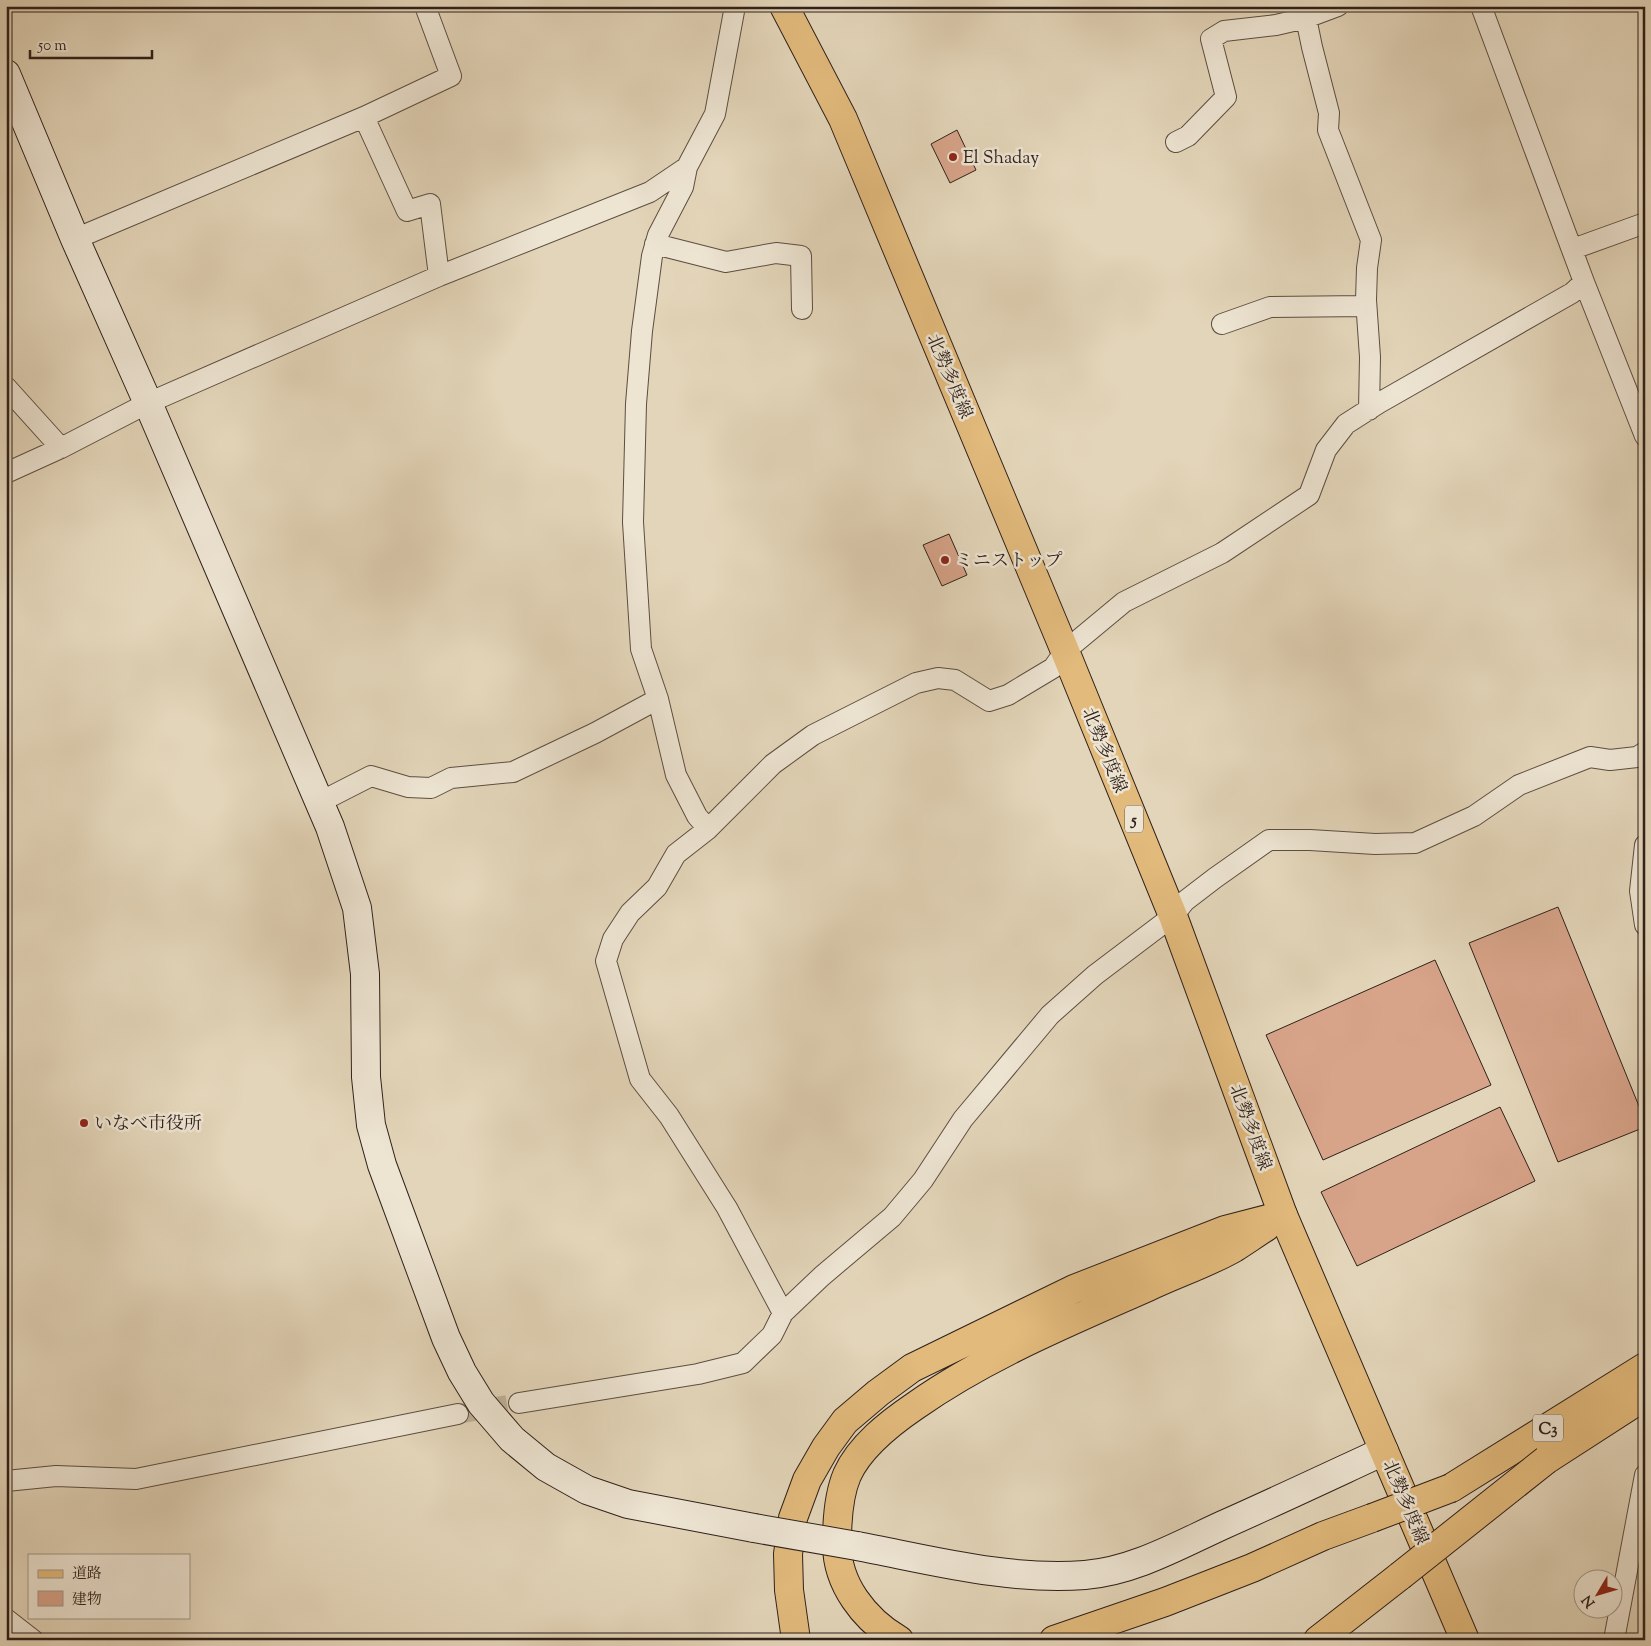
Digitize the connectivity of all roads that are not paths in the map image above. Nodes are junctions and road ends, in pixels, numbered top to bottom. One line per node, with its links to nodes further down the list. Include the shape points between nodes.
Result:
1 (425, 6): 8 (street, via 451,76)
2 (735, 6): 10 (street, via 715,114)
3 (784, 6): 26 (main road, 北勢多度線 / 5, via 843,119)
4 (1338, 6): 6 (street)
5 (1481, 6): 14 (street)
6 (1306, 18): 9 (street, via 1224,31 1211,40 1226,97 1188,136); 17 (street, via 1329,113 1328,130 1371,240)
7 (6, 74): 12 (street)
8 (364, 117): 12 (street); 15 (street, via 406,211 430,204)
9 (1176, 142)
10 (687, 168): 13 (street, via 683,187); 15 (street, via 650,192)
11 (1645, 223): 14 (street)
12 (75, 239): 21 (street)
13 (655, 244): 18 (street, via 726,262 776,253 801,256); 27 (street, via 641,340 633,522 641,649)
14 (1573, 249): 16 (street)
15 (439, 276): 21 (street)
16 (1584, 282): 22 (street, via 1572,293); 23 (street)
17 (1366, 306): 19 (street, via 1270,307); 22 (street, via 1370,357)
18 (802, 309)
19 (1222, 324)
20 (6, 386): 24 (street)
21 (148, 403): 24 (street); 29 (street)
22 (1369, 410): 26 (street, via 1346,424 1326,450 1309,495 1222,553 1124,602)
23 (1645, 436)
24 (61, 448): 25 (street)
25 (6, 473)
26 (1065, 650): 30 (street, via 1053,668 1008,695 989,701 954,680 938,678 916,683 813,736 773,764); 32 (main road, 北勢多度線 / 5)
27 (658, 699): 29 (street, via 513,772 450,778 431,788 408,787 371,776); 30 (street, via 676,775 697,816)
28 (1645, 752): 32 (street, via 1637,757 1610,760 1590,757 1519,785 1474,816 1416,843 1269,840 1185,901)
29 (320, 802): 40 (street, bridge, via 356,908 365,974 366,1077 371,1125 382,1166 446,1338 471,1387 512,1439 546,1468 588,1490 628,1504 988,1570 1086,1575 1130,1566 1172,1549)
30 (708, 829): 35 (street, via 676,854 657,887 630,913 613,939 606,961 640,1079 669,1116 727,1208)
31 (1645, 845): 33 (street, via 1640,891)
32 (1174, 916): 34 (main road, 北勢多度線 / 5); 35 (street, via 1095,975 1050,1015 963,1119 923,1180 892,1217)
33 (1645, 925)
34 (1284, 1215): 40 (main road, 北勢多度線 / 5); 45 (main road, via 1225,1230 1074,1289 912,1368 845,1421 807,1480 793,1518 788,1554); 46 (main road, via 1233,1248 1047,1332 938,1389 894,1420 864,1450 847,1476 837,1518 837,1552 842,1575 866,1616)
35 (783, 1313): 38 (street, via 772,1335 743,1362 698,1374)
36 (1645, 1366): 47 (main road, C3, bridge, via 1451,1488 1323,1536 1166,1602)
37 (1645, 1396): 48 (main road, C3, bridge, via 1546,1460)
38 (519, 1403)
39 (458, 1414): 42 (street, via 136,1480 56,1476)
40 (1384, 1451): 49 (main road, 北勢多度線 / 5)
41 (1645, 1476): 50 (street)
42 (6, 1480)
43 (6, 1619): 44 (street)
44 (33, 1640)
45 (796, 1640)
46 (899, 1640)
47 (1054, 1640)
48 (1318, 1640)
49 (1465, 1640)
50 (1614, 1640)

